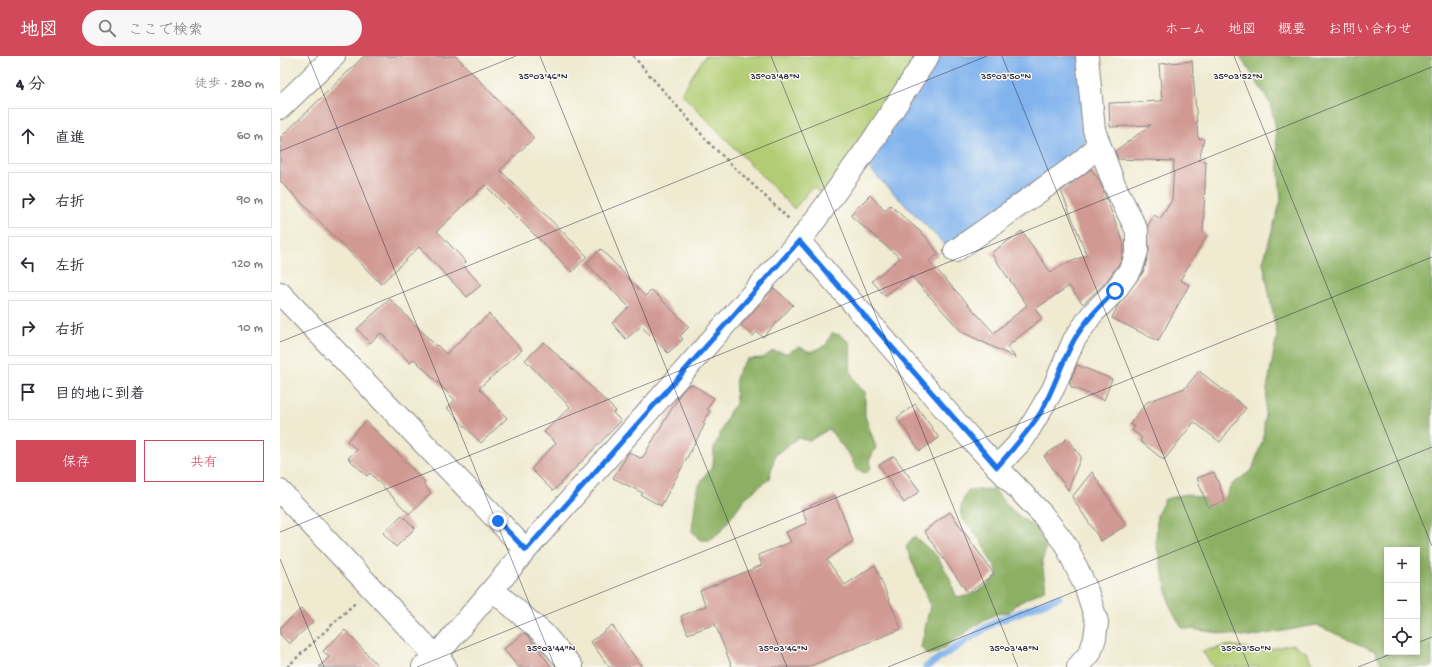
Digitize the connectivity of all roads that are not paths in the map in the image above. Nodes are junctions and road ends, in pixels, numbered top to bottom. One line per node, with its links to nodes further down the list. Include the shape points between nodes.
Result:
1 (334, 56): 4 (street)
2 (928, 56): 6 (street, via 871,143)
3 (1087, 56): 5 (street, via 1094,130)
4 (280, 108)
5 (1098, 141): 7 (street, via 1093,151 1078,164); 9 (street, via 1114,184 1137,231 1137,251 1132,267 1115,291 1092,314 1074,340 1053,389 1024,438)
6 (802, 238): 9 (street); 11 (street)
7 (955, 251)
8 (280, 293): 11 (street)
9 (997, 467): 15 (street, via 1042,514 1066,546 1086,588 1097,622 1090,653)
10 (280, 491): 13 (street, via 372,587)
11 (526, 550): 12 (street)
12 (493, 590): 13 (street); 14 (street, via 544,634)
13 (435, 663)
14 (572, 667)
15 (1078, 667)

